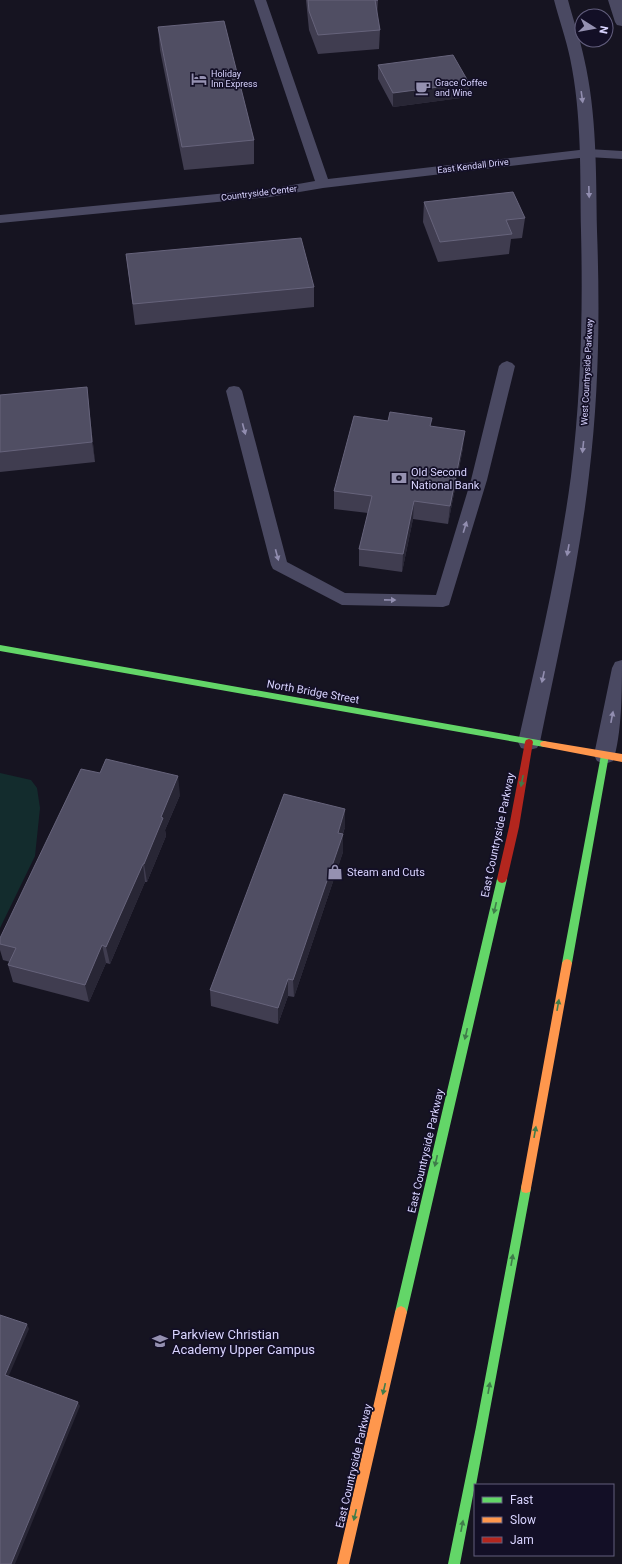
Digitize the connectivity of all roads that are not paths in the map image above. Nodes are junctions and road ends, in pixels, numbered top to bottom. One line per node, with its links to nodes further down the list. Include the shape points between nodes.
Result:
1 (260, 0): 7 (lane)
2 (560, 0): 5 (street, West Countryside Parkway, one-way to 5, via 577,58)
3 (615, 0): 4 (street)
4 (622, 22)
5 (588, 153): 6 (lane, East Kendall Drive); 7 (lane, East Kendall Drive); 13 (street, West Countryside Parkway, one-way to 13, via 590,322 583,444 563,580)
6 (622, 155)
7 (323, 184): 8 (lane, Countryside Center, via 270,193)
8 (0, 218)
9 (507, 366): 10 (lane, one-way to 9, via 279,565 342,599 443,601 479,480)
10 (234, 391)
11 (0, 648): 13 (main road, North Bridge Street)
12 (622, 668): 14 (street, one-way to 12)
13 (530, 742): 14 (main road, North Bridge Street); 15 (main road, East Countryside Parkway, one-way to 15, via 514,827)
14 (613, 757): 16 (main road, one-way to 14)
15 (343, 1564)
16 (454, 1564)

